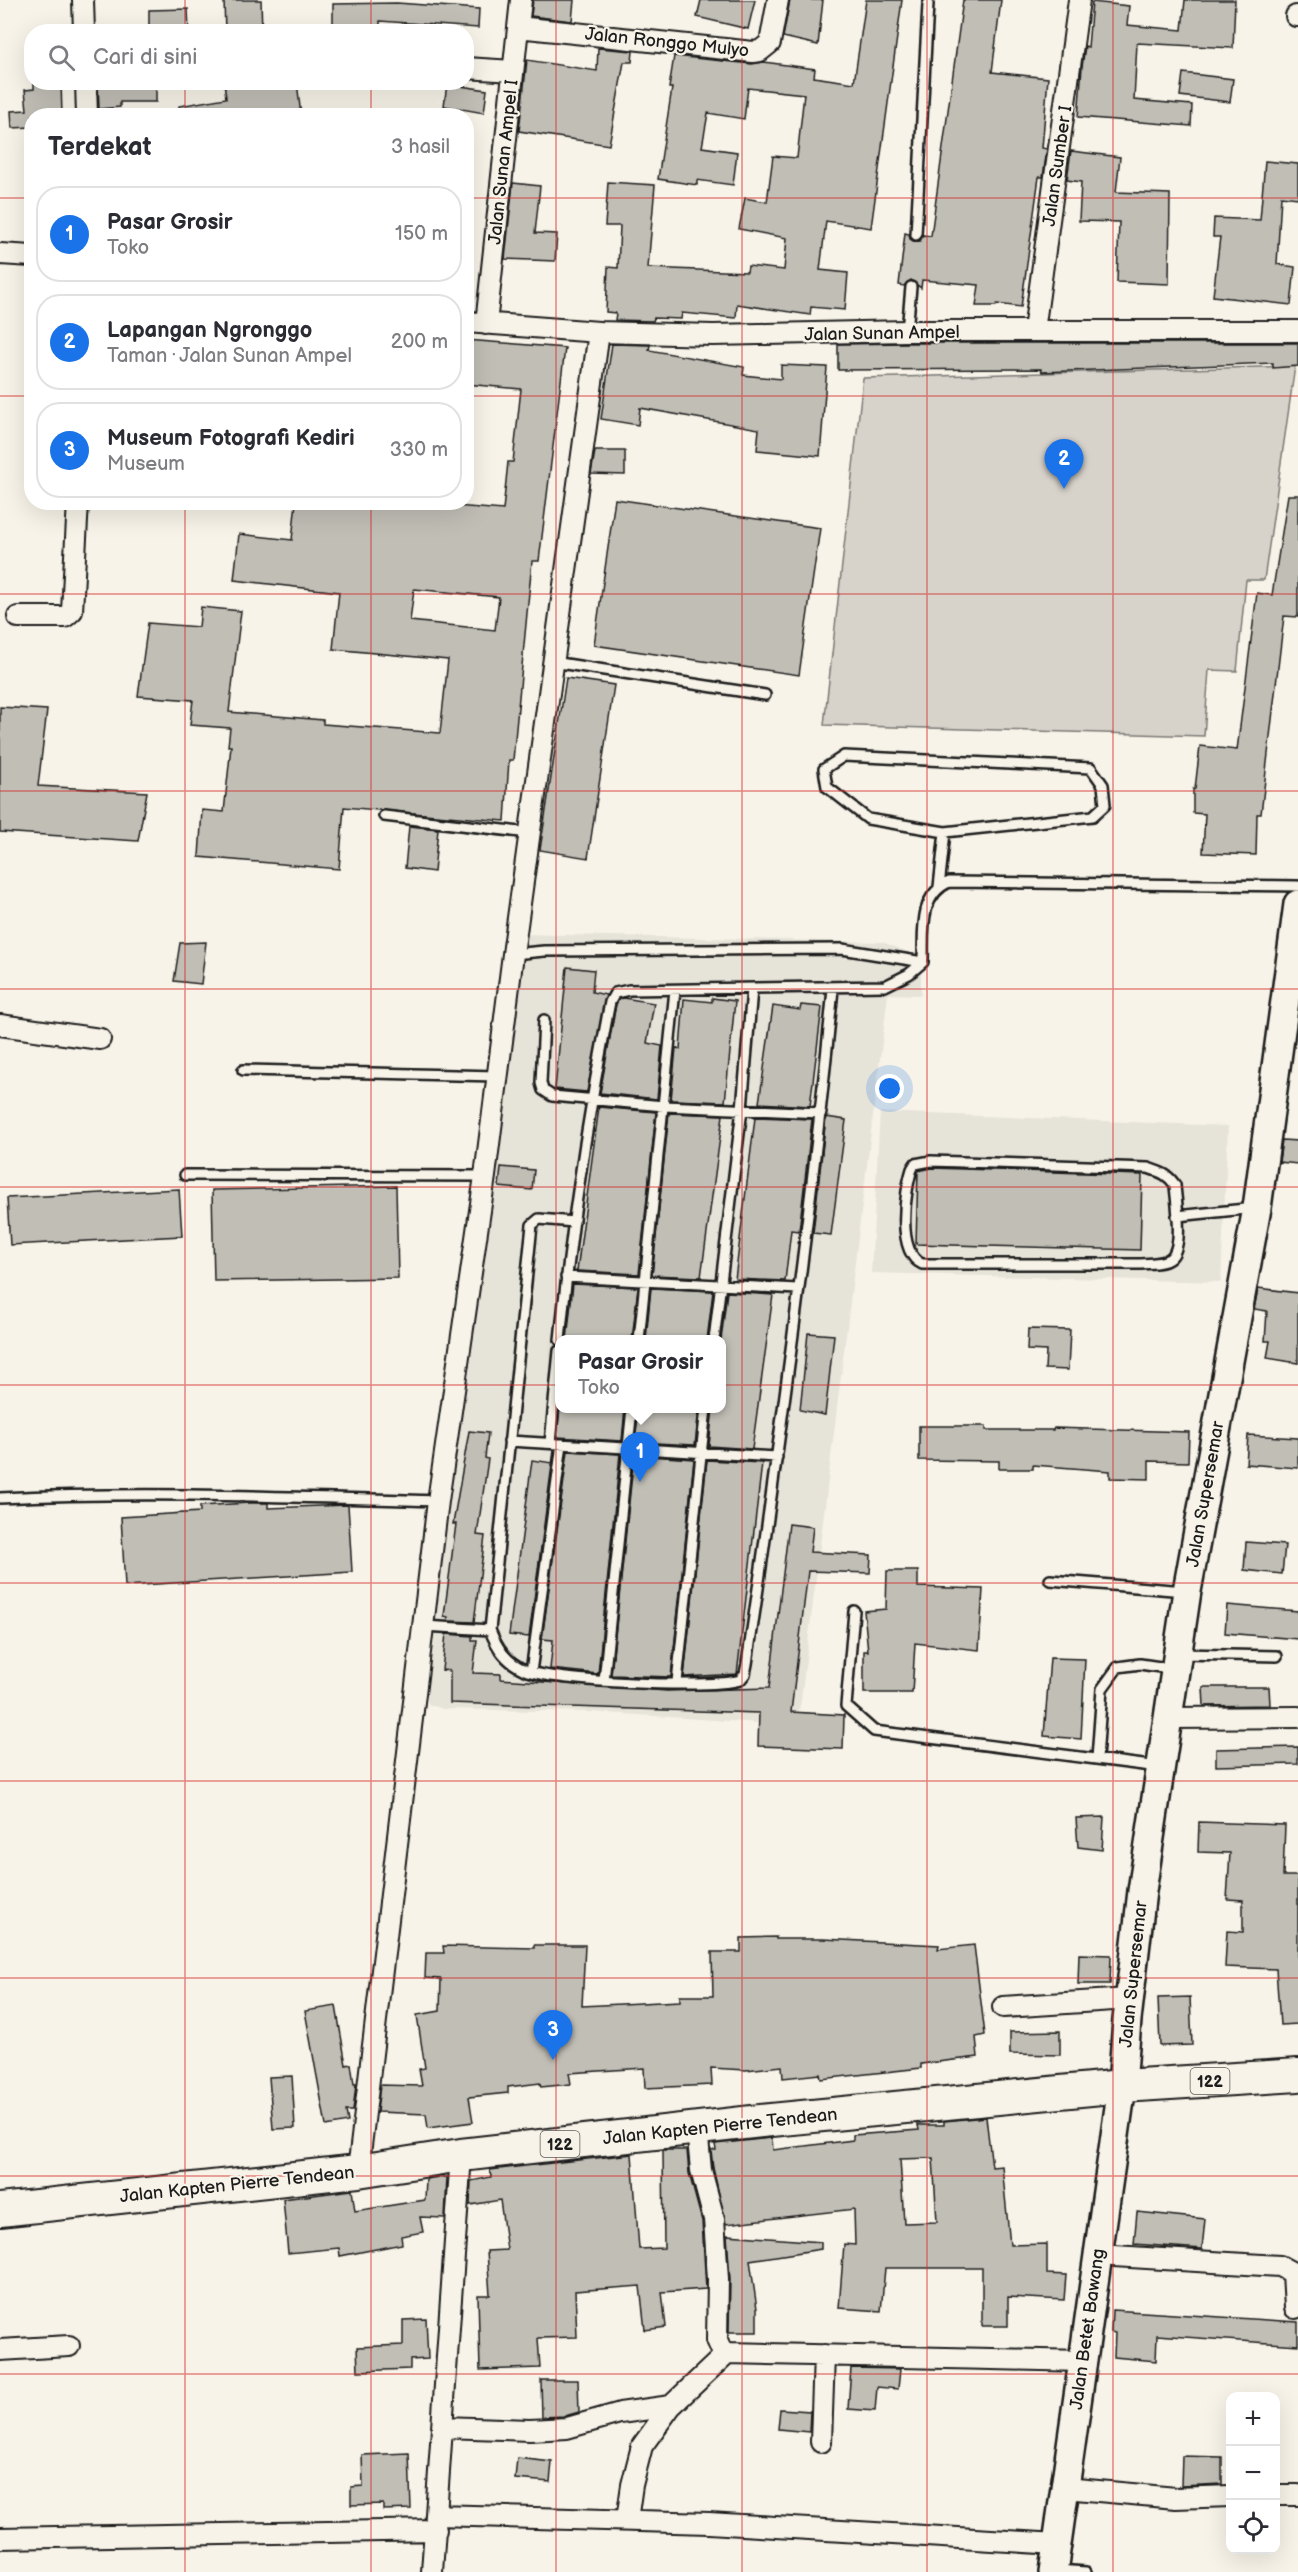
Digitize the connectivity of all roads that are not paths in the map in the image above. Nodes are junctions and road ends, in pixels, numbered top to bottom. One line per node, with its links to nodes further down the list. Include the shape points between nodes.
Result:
1 (83, 0): 6 (street)
2 (521, 0): 7 (street, Jalan Sunan Ampel I)
3 (778, 0): 7 (street, Jalan Ronggo Mulyo, via 770,42 753,52)
4 (1079, 0): 18 (street, Jalan Sumber I)
5 (928, 4): 12 (lane)
6 (84, 24)
7 (518, 27): 9 (street, Jalan Sunan Ampel I)
8 (474, 69): 9 (street)
9 (513, 71): 16 (street, Jalan Sunan Ampel I)
10 (86, 90): 11 (street)
11 (87, 108)
12 (916, 234)
13 (0, 254): 14 (street)
14 (24, 256)
15 (911, 286): 17 (lane)
16 (476, 323): 20 (street, Jalan Sunan Ampel)
17 (907, 331): 18 (street, Jalan Sunan Ampel); 20 (street, Jalan Sunan Ampel, via 713,335)
18 (1034, 331): 19 (street, Jalan Sunan Ampel)
19 (1298, 331)
20 (599, 332): 23 (street)
21 (78, 510): 22 (street, via 72,611 65,617)
22 (18, 617)
23 (553, 662): 24 (lane); 26 (street)
24 (765, 695)
25 (384, 816): 26 (lane)
26 (529, 832): 31 (street)
27 (945, 832): 27 (lane, via 1094,816 1105,805 1103,785 1091,768 844,756 824,769 827,787 868,819); 29 (lane)
28 (1298, 886): 29 (lane, via 949,882)
29 (939, 887): 32 (lane, via 925,910)
30 (1297, 917): 47 (main road, Jalan Supersemar)
31 (513, 954): 32 (lane, via 842,949); 40 (street)
32 (924, 962): 34 (lane, via 885,986)
33 (752, 989): 34 (lane); 35 (lane); 43 (lane)
34 (833, 989): 44 (lane)
35 (675, 990): 41 (lane, via 615,993); 42 (lane)
36 (543, 1020): 41 (lane, via 543,1090 552,1096)
37 (0, 1025): 38 (street)
38 (100, 1039)
39 (243, 1070): 40 (lane)
40 (497, 1076): 46 (street)
41 (591, 1099): 42 (lane); 49 (lane)
42 (664, 1106): 43 (lane); 51 (lane)
43 (742, 1109): 44 (lane); 52 (lane)
44 (821, 1113): 53 (lane)
45 (185, 1175): 46 (lane)
46 (484, 1176): 67 (street)
47 (1257, 1208): 48 (lane); 69 (main road, Jalan Supersemar)
48 (1177, 1216): 48 (lane, via 1175,1185 1163,1172 1148,1168 931,1161 915,1164 912,1169 904,1223 909,1249 922,1264 1141,1264 1167,1261 1174,1255 1179,1246)
49 (574, 1222): 50 (lane); 60 (lane, via 539,1219 532,1225)
50 (566, 1277): 51 (lane); 54 (lane)
51 (646, 1281): 52 (lane); 55 (lane)
52 (721, 1285): 53 (lane); 56 (lane)
53 (797, 1289): 65 (lane)
54 (560, 1335)
55 (640, 1335)
56 (715, 1335)
57 (555, 1392): 61 (lane)
58 (632, 1413): 63 (lane)
59 (705, 1413): 64 (lane)
60 (509, 1441): 61 (lane); 72 (lane)
61 (550, 1443): 62 (lane)
62 (562, 1444): 63 (lane); 75 (lane)
63 (628, 1449): 64 (lane); 76 (lane)
64 (701, 1452): 65 (lane); 77 (lane)
65 (777, 1457): 77 (lane, via 745,1674 735,1682)
66 (0, 1498): 67 (lane, via 202,1495)
67 (438, 1501): 71 (street)
68 (1050, 1580): 69 (lane)
69 (1187, 1591): 74 (main road, Jalan Supersemar)
70 (854, 1611): 80 (lane, via 846,1706 874,1731)
71 (424, 1626): 72 (lane); 88 (street)
72 (490, 1630): 75 (lane, via 502,1655)
73 (1277, 1656): 74 (lane)
74 (1177, 1662): 79 (main road, Jalan Supersemar); 80 (lane, via 1118,1667 1102,1689)
75 (531, 1672): 76 (lane)
76 (604, 1681): 77 (lane)
77 (677, 1682)
78 (1298, 1717): 79 (street)
79 (1168, 1718): 81 (main road, Jalan Supersemar)
80 (1097, 1759): 81 (lane)
81 (1161, 1768): 82 (main road, Jalan Supersemar)
82 (1129, 1999): 83 (street); 85 (main road, Jalan Supersemar)
83 (1003, 2007)
84 (1298, 2076): 85 (main road, Jalan Kapten Pierre Tendean / 122)
85 (1122, 2086): 86 (main road, Jalan Kapten Pierre Tendean / 122); 90 (main road, Jalan Betet Bawang)
86 (697, 2128): 87 (main road, Jalan Kapten Pierre Tendean / 122); 94 (street, via 701,2170 714,2219 717,2340)
87 (461, 2155): 88 (main road, Jalan Kapten Pierre Tendean / 122); 98 (street)
88 (358, 2171): 89 (main road, Jalan Kapten Pierre Tendean / 122)
89 (0, 2210)
90 (1097, 2254): 91 (street, via 1280,2266 1293,2273); 96 (main road, Jalan Betet Bawang)
91 (1295, 2308)
92 (69, 2346): 93 (street)
93 (0, 2350)
94 (727, 2353): 95 (street); 97 (street)
95 (824, 2355): 96 (street); 99 (street)
96 (1083, 2361): 100 (main road, Jalan Betet Bawang)
97 (671, 2406): 98 (street, via 620,2413 567,2428); 104 (street, via 642,2446)
98 (443, 2427): 105 (street)
99 (821, 2442)
100 (1065, 2488): 103 (street, via 1176,2498); 107 (main road, Jalan Betet Bawang)
101 (1280, 2495): 102 (street)
102 (1298, 2495)
103 (1226, 2496)
104 (627, 2520): 105 (street); 107 (street, via 709,2523)
105 (436, 2522): 106 (street); 108 (street)
106 (0, 2538)
107 (1055, 2562): 109 (lane)
108 (432, 2572)
109 (1086, 2572)

